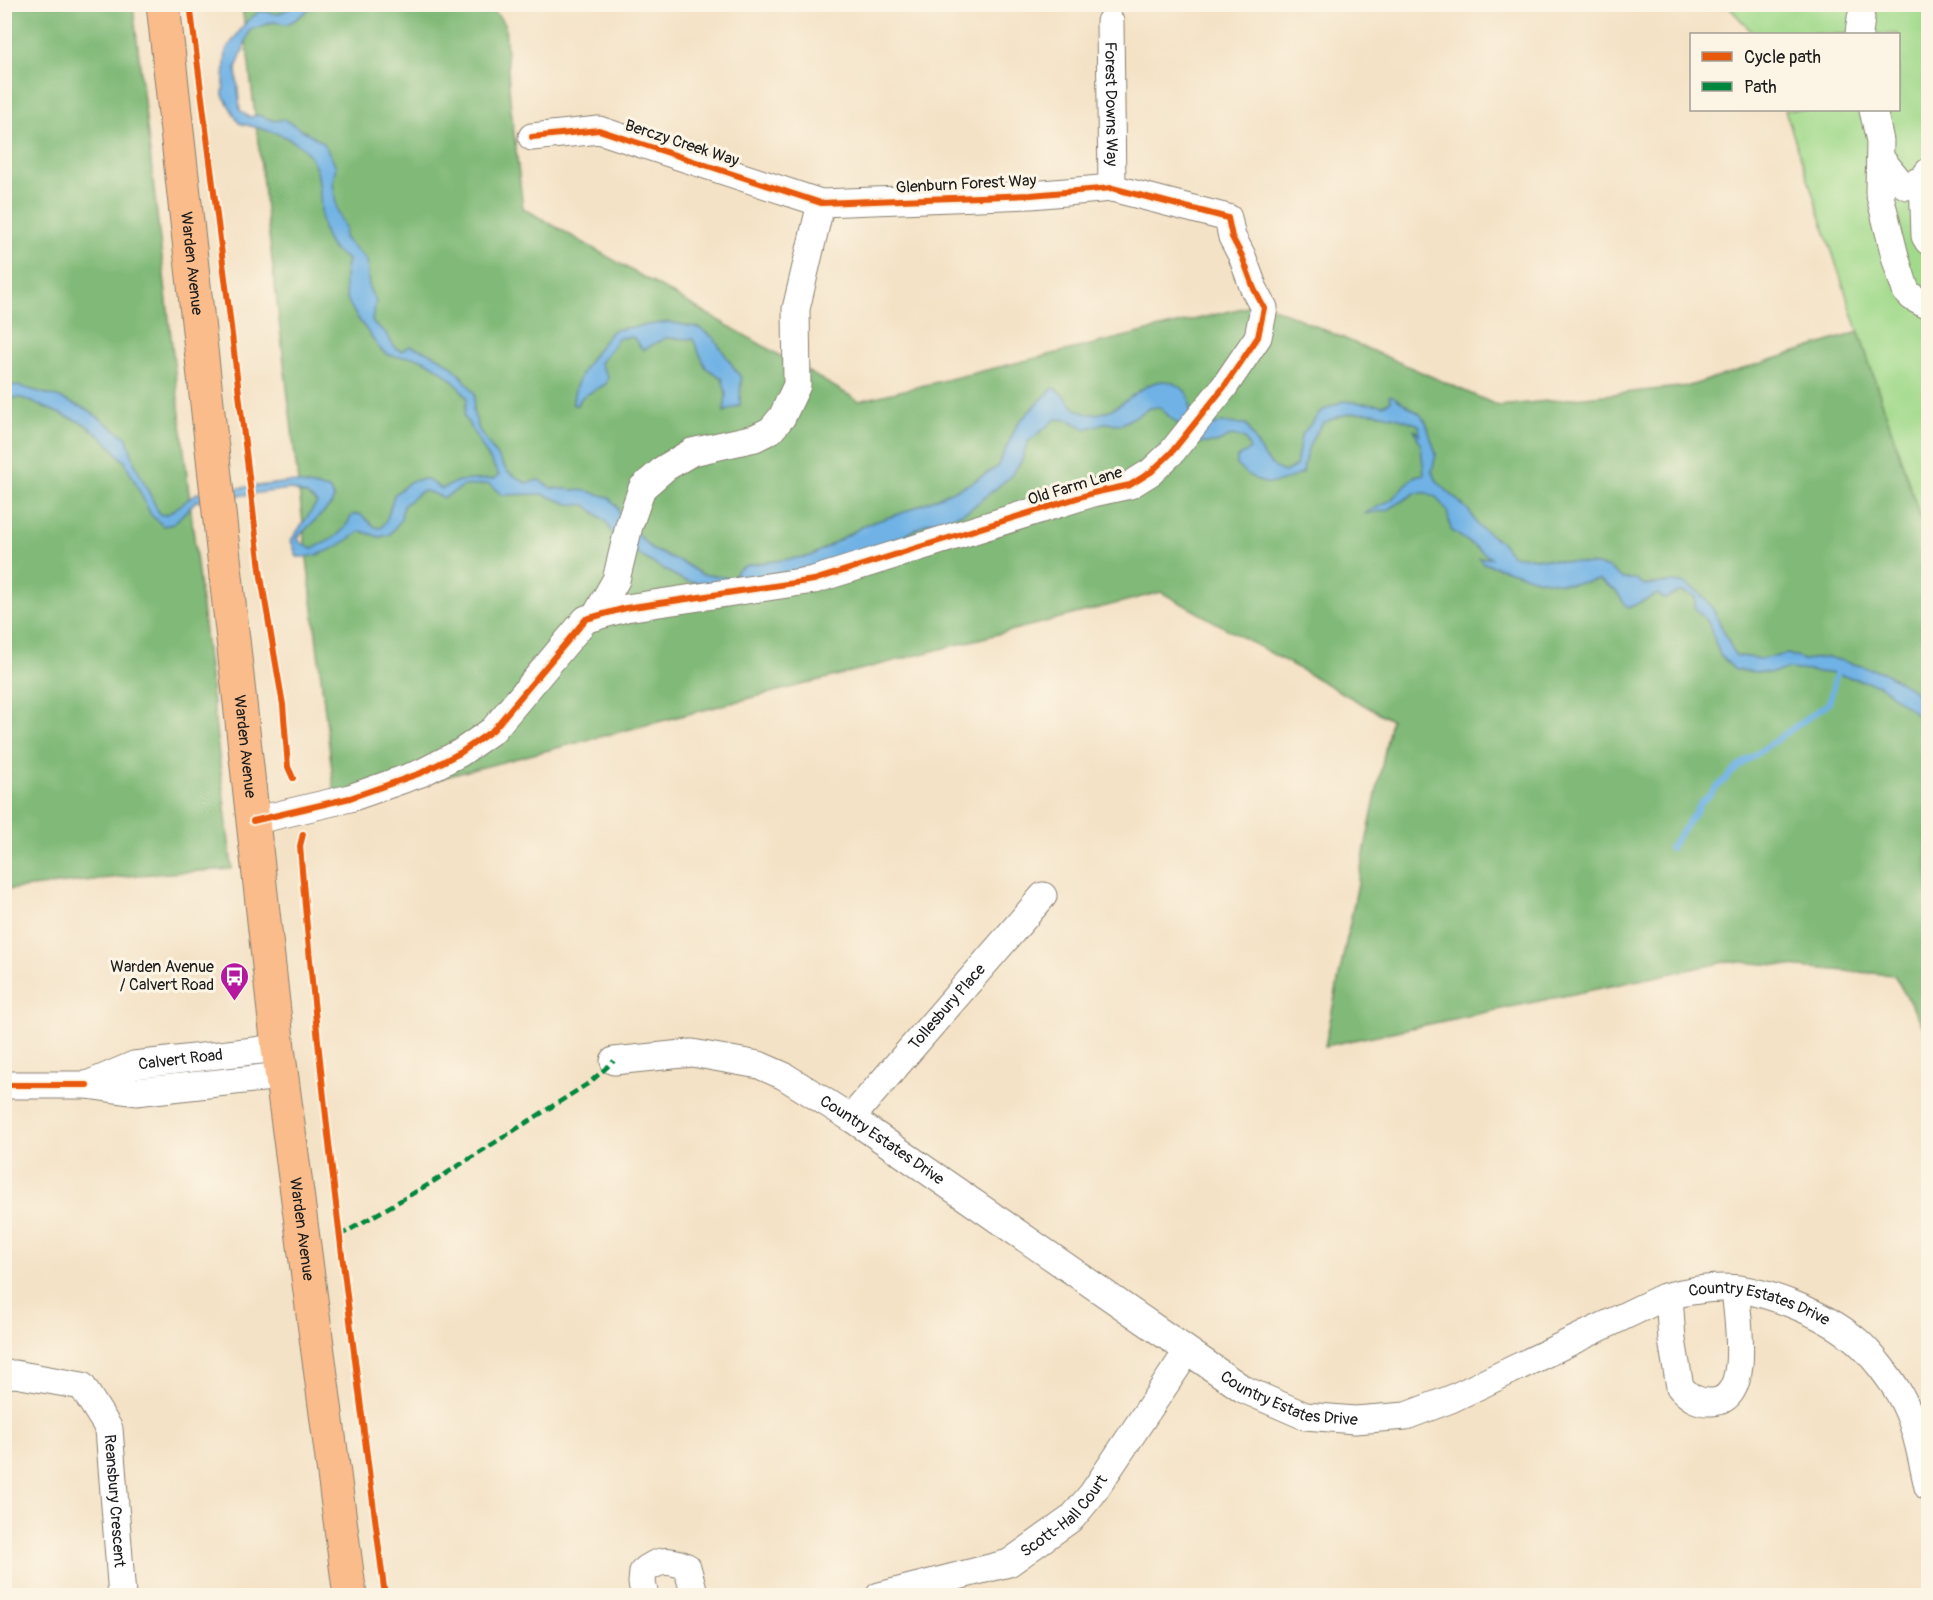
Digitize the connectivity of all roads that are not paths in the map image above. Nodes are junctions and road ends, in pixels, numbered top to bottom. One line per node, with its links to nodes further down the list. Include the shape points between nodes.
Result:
1 (163, 4): 12 (main road, Warden Avenue)
2 (1110, 22): 7 (street, Forest Downs Way)
3 (1872, 111): 5 (street)
4 (532, 137): 8 (street, Berczy Creek Way, via 599,130)
5 (1881, 159): 6 (street, via 1907,186); 10 (street, via 1880,192 1906,291)
6 (1926, 175): 9 (street, via 1925,236)
7 (1112, 188): 8 (street, Glenburn Forest Way); 11 (street, Old Farm Lane, via 1228,218 1232,237 1264,308 1258,337 1251,348 1224,387 1152,472 1130,485 814,580 626,608)
8 (820, 203): 11 (street, via 796,309 797,385 782,417 771,430 755,438 692,452 642,488 616,580)
9 (1929, 241)
10 (1929, 306)
11 (595, 617): 12 (street, via 586,619 493,730 460,753 421,773 350,798)
12 (253, 821): 15 (main road, Warden Avenue)
13 (1042, 896): 17 (street, Tollesbury Place)
14 (614, 1061): 17 (street, Country Estates Drive, via 692,1053 759,1065)
15 (280, 1062): 16 (street, Calvert Road, via 136,1092 87,1085); 24 (main road, Warden Avenue)
16 (4, 1085)
17 (851, 1118): 20 (street, Country Estates Drive)
18 (1735, 1289): 19 (street, Country Estates Drive, via 1695,1290); 19 (street, via 1737,1381 1725,1399 1713,1402 1695,1400 1680,1387); 22 (street, Country Estates Drive, via 1779,1299 1827,1321 1858,1342 1900,1395)
19 (1669, 1296): 20 (street, Country Estates Drive, via 1452,1399 1394,1418 1305,1416 1243,1389)
20 (1187, 1352): 27 (street, Scott-Hall Court, via 1072,1518 1009,1563)
21 (4, 1375): 23 (street, Reansbury Crescent, via 82,1386 109,1430)
22 (1929, 1487)
23 (122, 1596)
24 (350, 1596)
25 (645, 1596): 26 (street, via 643,1572 653,1562 674,1561 687,1567)
26 (696, 1596)
27 (879, 1596)

